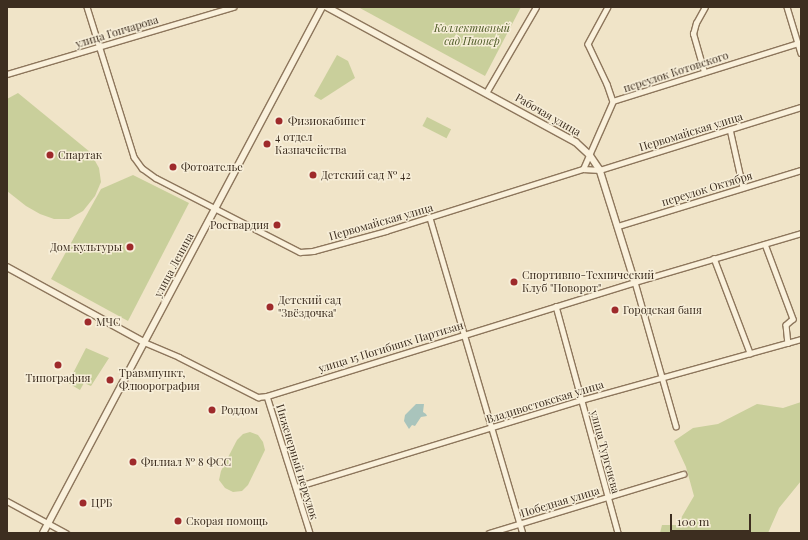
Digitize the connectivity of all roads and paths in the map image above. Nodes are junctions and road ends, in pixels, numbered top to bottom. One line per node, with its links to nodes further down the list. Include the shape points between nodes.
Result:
1 (87, 7): 10 (street, Первомайская улица)
2 (233, 7): 10 (street, улица Гончарова)
3 (322, 7): 23 (main road, улица Ленина)
4 (327, 7): 14 (street, Рабочая улица)
5 (536, 7): 14 (street)
6 (608, 7): 15 (street, переулок Котовского, via 588,44)
7 (705, 7): 12 (street, via 693,34)
8 (787, 7): 9 (street)
9 (798, 43): 11 (street); 12 (street, переулок Котовского)
10 (99, 47): 13 (street, улица Гончарова); 23 (street, Первомайская улица, via 134,157 142,168 156,178)
11 (801, 53)
12 (704, 72): 15 (street, переулок Котовского)
13 (7, 74)
14 (486, 93): 18 (street, Рабочая улица, via 576,142)
15 (613, 101): 18 (street)
16 (801, 107): 17 (street, Первомайская улица)
17 (730, 129): 20 (street, Первомайская улица); 22 (street)
18 (590, 155): 19 (street); 20 (street, Рабочая улица)
19 (584, 169): 20 (street, Первомайская улица); 24 (street, Первомайская улица)
20 (600, 170): 25 (street, Рабочая улица)
21 (801, 170): 22 (street, переулок Октября)
22 (743, 188): 25 (street, переулок Октября)
23 (215, 209): 24 (street, Первомайская улица, via 300,252 320,249); 34 (main road, улица Ленина)
24 (430, 218): 32 (street)
25 (618, 226): 30 (street, Рабочая улица)
26 (801, 233): 27 (street, улица 15 Погибших Партизан)
27 (765, 244): 28 (street, улица 15 Погибших Партизан); 35 (street, via 793,319 786,325)
28 (714, 258): 30 (street, улица 15 Погибших Партизан); 36 (street)
29 (7, 267): 34 (street, улица 15 Погибших Партизан)
30 (635, 282): 31 (street, улица 15 Погибших Партизан); 37 (street, Рабочая улица)
31 (556, 306): 32 (street, улица 15 Погибших Партизан); 39 (street, улица Тургенева)
32 (464, 335): 38 (street, улица 15 Погибших Партизан); 41 (street)
33 (801, 339): 35 (street, Владивостокская улица)
34 (144, 342): 38 (street, улица 15 Погибших Партизан, via 179,356 258,397); 47 (main road, улица Ленина)
35 (788, 343): 36 (street, Владивостокская улица)
36 (750, 353): 37 (street, Владивостокская улица)
37 (661, 377): 39 (street, Владивостокская улица); 40 (street, Рабочая улица)
38 (267, 396): 43 (street, Инженерный переулок)
39 (581, 400): 41 (street, Владивостокская улица); 44 (street, улица Тургенева)
40 (676, 426)
41 (492, 428): 43 (street, Владивостокская улица); 46 (street)
42 (683, 474): 44 (street, Победная улица)
43 (296, 487): 50 (street, Инженерный переулок)
44 (607, 497): 46 (street, Победная улица); 53 (street, улица Тургенева)
45 (7, 502): 47 (street)
46 (520, 523): 51 (street, Победная улица); 52 (street)
47 (48, 524): 48 (main road, улица Ленина); 49 (street)
48 (43, 533)
49 (66, 533)
50 (310, 533)
51 (488, 533)
52 (523, 533)
53 (618, 533)

